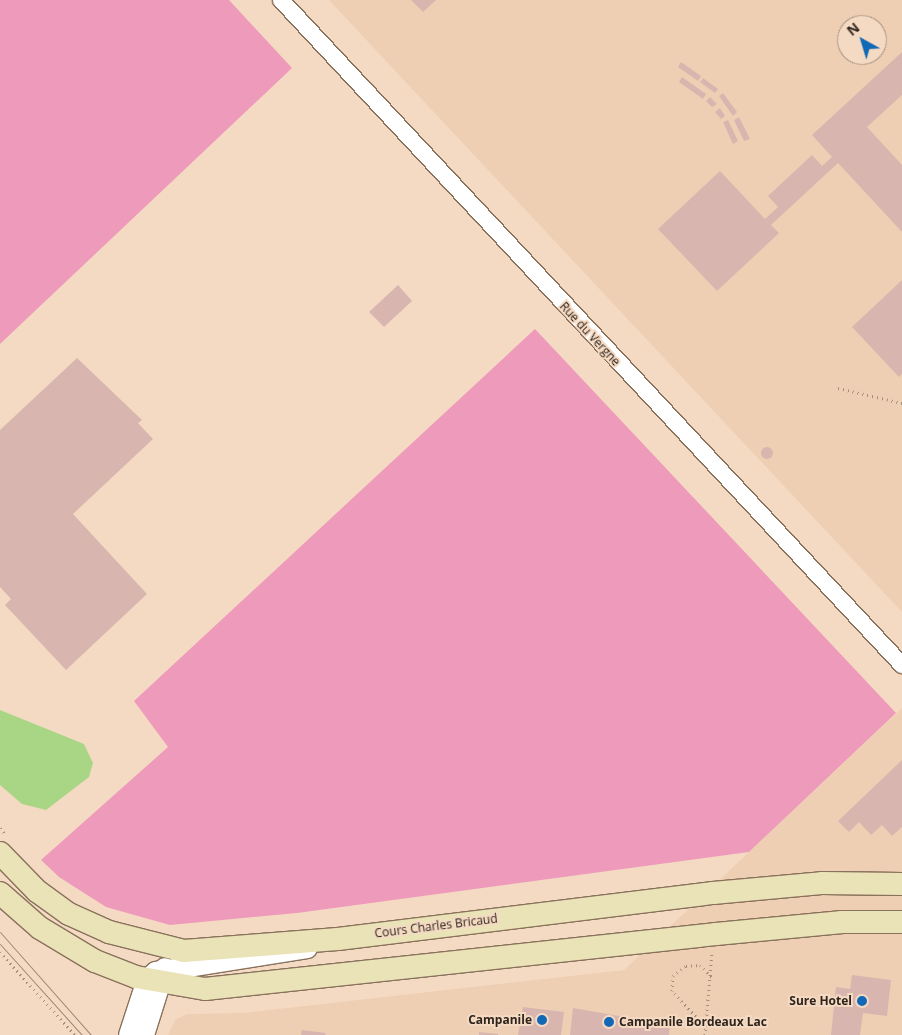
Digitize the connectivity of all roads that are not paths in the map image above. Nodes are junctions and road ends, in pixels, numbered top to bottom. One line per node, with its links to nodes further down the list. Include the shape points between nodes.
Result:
1 (281, 0): 2 (street, Rue du Vergne)
2 (902, 665)
3 (6, 847): 7 (main road, Cours Charles Bricaud, via 37,891 69,914 109,932)
4 (902, 884): 7 (main road, Cours Charles Bricaud, via 822,883 723,892 338,939 205,950)
5 (0, 893): 7 (main road, Cours Charles Bricaud, via 62,943)
6 (902, 922): 7 (main road, Cours Charles Bricaud, via 842,922 716,934 205,989)
7 (161, 970): 8 (street); 9 (street)
8 (129, 1035)
9 (144, 1035)

